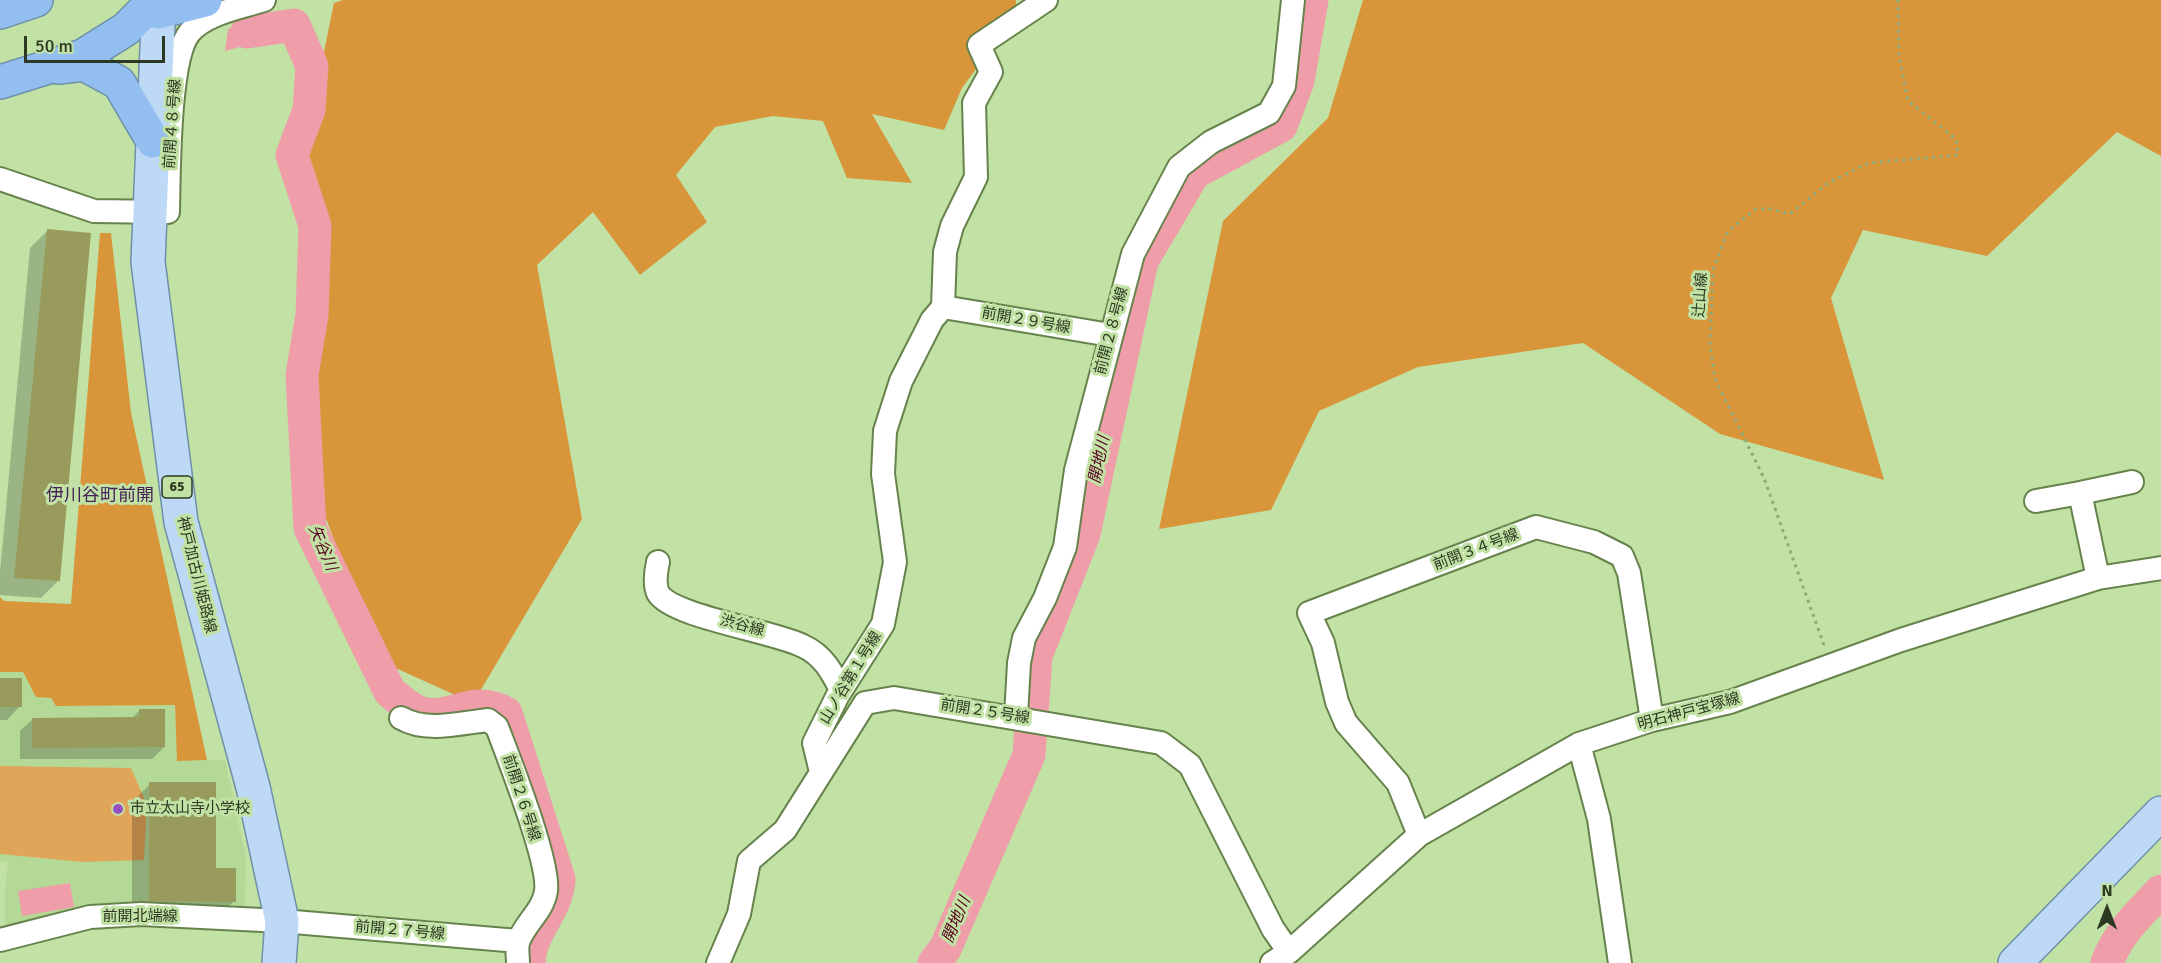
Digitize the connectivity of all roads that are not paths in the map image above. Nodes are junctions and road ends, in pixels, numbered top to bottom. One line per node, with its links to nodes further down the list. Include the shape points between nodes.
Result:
1 (36, 0): 7 (highway)
2 (205, 0): 6 (highway)
3 (264, 0): 12 (street, 前開４８号線, via 205,20 190,32 179,49 168,212)
4 (1046, 0): 13 (street, via 979,45 991,72 974,103 976,177 952,226 945,252)
5 (1293, 0): 14 (street, 前開２８号線, via 1284,86 1269,113 1211,142 1179,167 1133,254)
6 (158, 4): 8 (highway, via 83,56); 10 (main road, 神戸加古川姫路線 / 65)
7 (0, 12)
8 (43, 69): 9 (highway); 10 (highway, via 84,64 119,83)
9 (0, 82)
10 (153, 141): 12 (main road, 神戸加古川姫路線 / 65)
11 (0, 179): 12 (street, via 94,211)
12 (150, 212): 29 (main road, 神戸加古川姫路線 / 65, via 148,262 181,522 252,787)
13 (943, 307): 14 (street, 前開２９号線); 21 (street, 山ノ谷第１号線, via 932,320 901,381 885,431 883,474 895,562 883,624)
14 (1110, 335): 22 (street, 前開２８号線, via 1076,470 1065,547 1024,638)
15 (2132, 482): 16 (street)
16 (2080, 493): 17 (street); 20 (street)
17 (2036, 501)
18 (658, 562): 21 (street, 渋谷線, via 658,593 674,608 805,646 826,663)
19 (2161, 568): 20 (street, 明石神戸宝塚線)
20 (2098, 578): 24 (street, 明石神戸宝塚線, via 1901,640 1731,702)
21 (841, 690): 26 (street, 山ノ谷第１号線, via 814,743)
22 (1016, 717): 26 (street, 前開２５号線, via 894,698 865,703); 32 (street, 前開２５号線, via 1161,743 1190,765 1273,929)
23 (400, 718): 31 (street, 前開２６号線, via 412,724 435,726 488,720 497,727 521,792 543,866 546,890)
24 (1652, 720): 25 (street, 明石神戸宝塚線); 28 (street, 前開３４号線, via 1629,573 1622,556 1594,542 1536,527 1309,613 1323,643 1346,723 1398,783)
25 (1579, 744): 28 (street, 明石神戸宝塚線); 35 (street, via 1599,819)
26 (820, 772): 34 (street, 前開２５号線, via 785,830 749,861 739,914)
27 (2161, 813): 36 (main road)
28 (1419, 835): 32 (street, 明石神戸宝塚線)
29 (282, 921): 30 (street, 前開北端線, via 110,915); 31 (street, 前開２７号線); 33 (main road, 神戸加古川姫路線 / 65)
30 (0, 940)
31 (518, 952)
32 (1281, 957)
33 (279, 963)
34 (718, 963)
35 (1620, 963)
36 (2016, 963)

